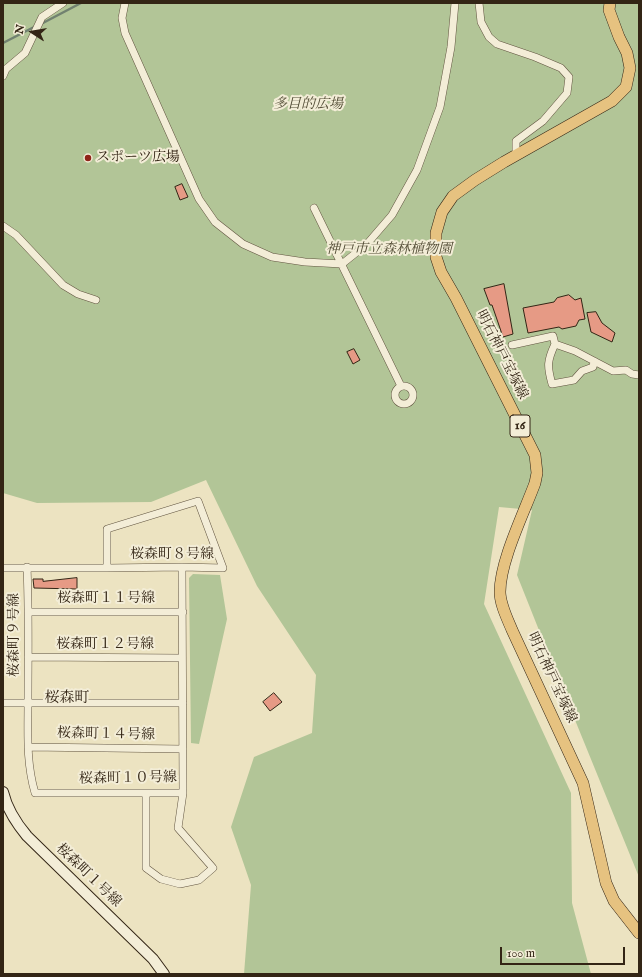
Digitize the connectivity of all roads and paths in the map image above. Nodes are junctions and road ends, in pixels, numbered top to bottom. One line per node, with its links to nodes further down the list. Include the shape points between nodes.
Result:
1 (64, 3): 6 (street, via 42,17 25,54 6,69)
2 (125, 3): 10 (street, via 122,18 125,33 198,199 215,222 243,244 272,257)
3 (455, 3): 10 (street, via 451,47 440,107 417,170 392,215 367,244)
4 (479, 3): 7 (street, via 481,22 489,38 497,44 561,68 569,77 567,93 543,120 516,141)
5 (610, 3): 7 (main road, 明石神戸宝塚線 / 16, via 609,10 618,37 627,53 630,68 626,87 612,101)
6 (3, 76)
7 (516, 156): 34 (main road, 明石神戸宝塚線 / 16, via 474,180 453,196 442,212 436,233 436,256 441,272 535,455 536,483 510,547 499,592 512,630 583,782 606,883 614,901)
8 (314, 208): 10 (street)
9 (3, 226): 11 (street, via 16,235 63,285)
10 (342, 264): 16 (street)
11 (96, 300)
12 (554, 344): 13 (street, via 552,336); 14 (street); 14 (street, via 548,359 552,384 574,380 582,371 593,367)
13 (512, 345)
14 (594, 361): 15 (street, via 613,371 626,370)
15 (639, 375)
16 (401, 386)
17 (27, 567): 19 (street, 桜森町８号線); 20 (street, 桜森町８号線); 21 (street, 桜森町９号線)
18 (182, 567): 20 (street, 桜森町８号線); 20 (street, 桜森町８号線, via 223,568 198,501 107,529); 22 (street, 桜森町１０号線)
19 (3, 568)
20 (107, 568)
21 (29, 612): 22 (street, 桜森町１１号線); 23 (street, 桜森町９号線)
22 (182, 612): 24 (street, 桜森町１０号線)
23 (28, 657): 24 (street, 桜森町１２号線); 25 (street, 桜森町９号線)
24 (182, 658): 27 (street, 桜森町１０号線)
25 (28, 702): 26 (street); 27 (street); 28 (street, 桜森町１０号線)
26 (3, 703)
27 (183, 703): 29 (street, 桜森町１０号線)
28 (28, 747): 29 (street, 桜森町１４号線); 32 (street, 桜森町１０号線, via 30,774 35,793)
29 (183, 749): 31 (street, 桜森町１０号線)
30 (3, 792): 33 (street, 桜森町１号線)
31 (183, 793): 32 (street, 桜森町１０号線); 32 (street, via 178,828 213,868 199,880 180,884 161,879 146,868)
32 (146, 794)
33 (4, 804): 35 (street, 桜森町１号線, via 27,836 153,959)
34 (639, 934)
35 (164, 974)

